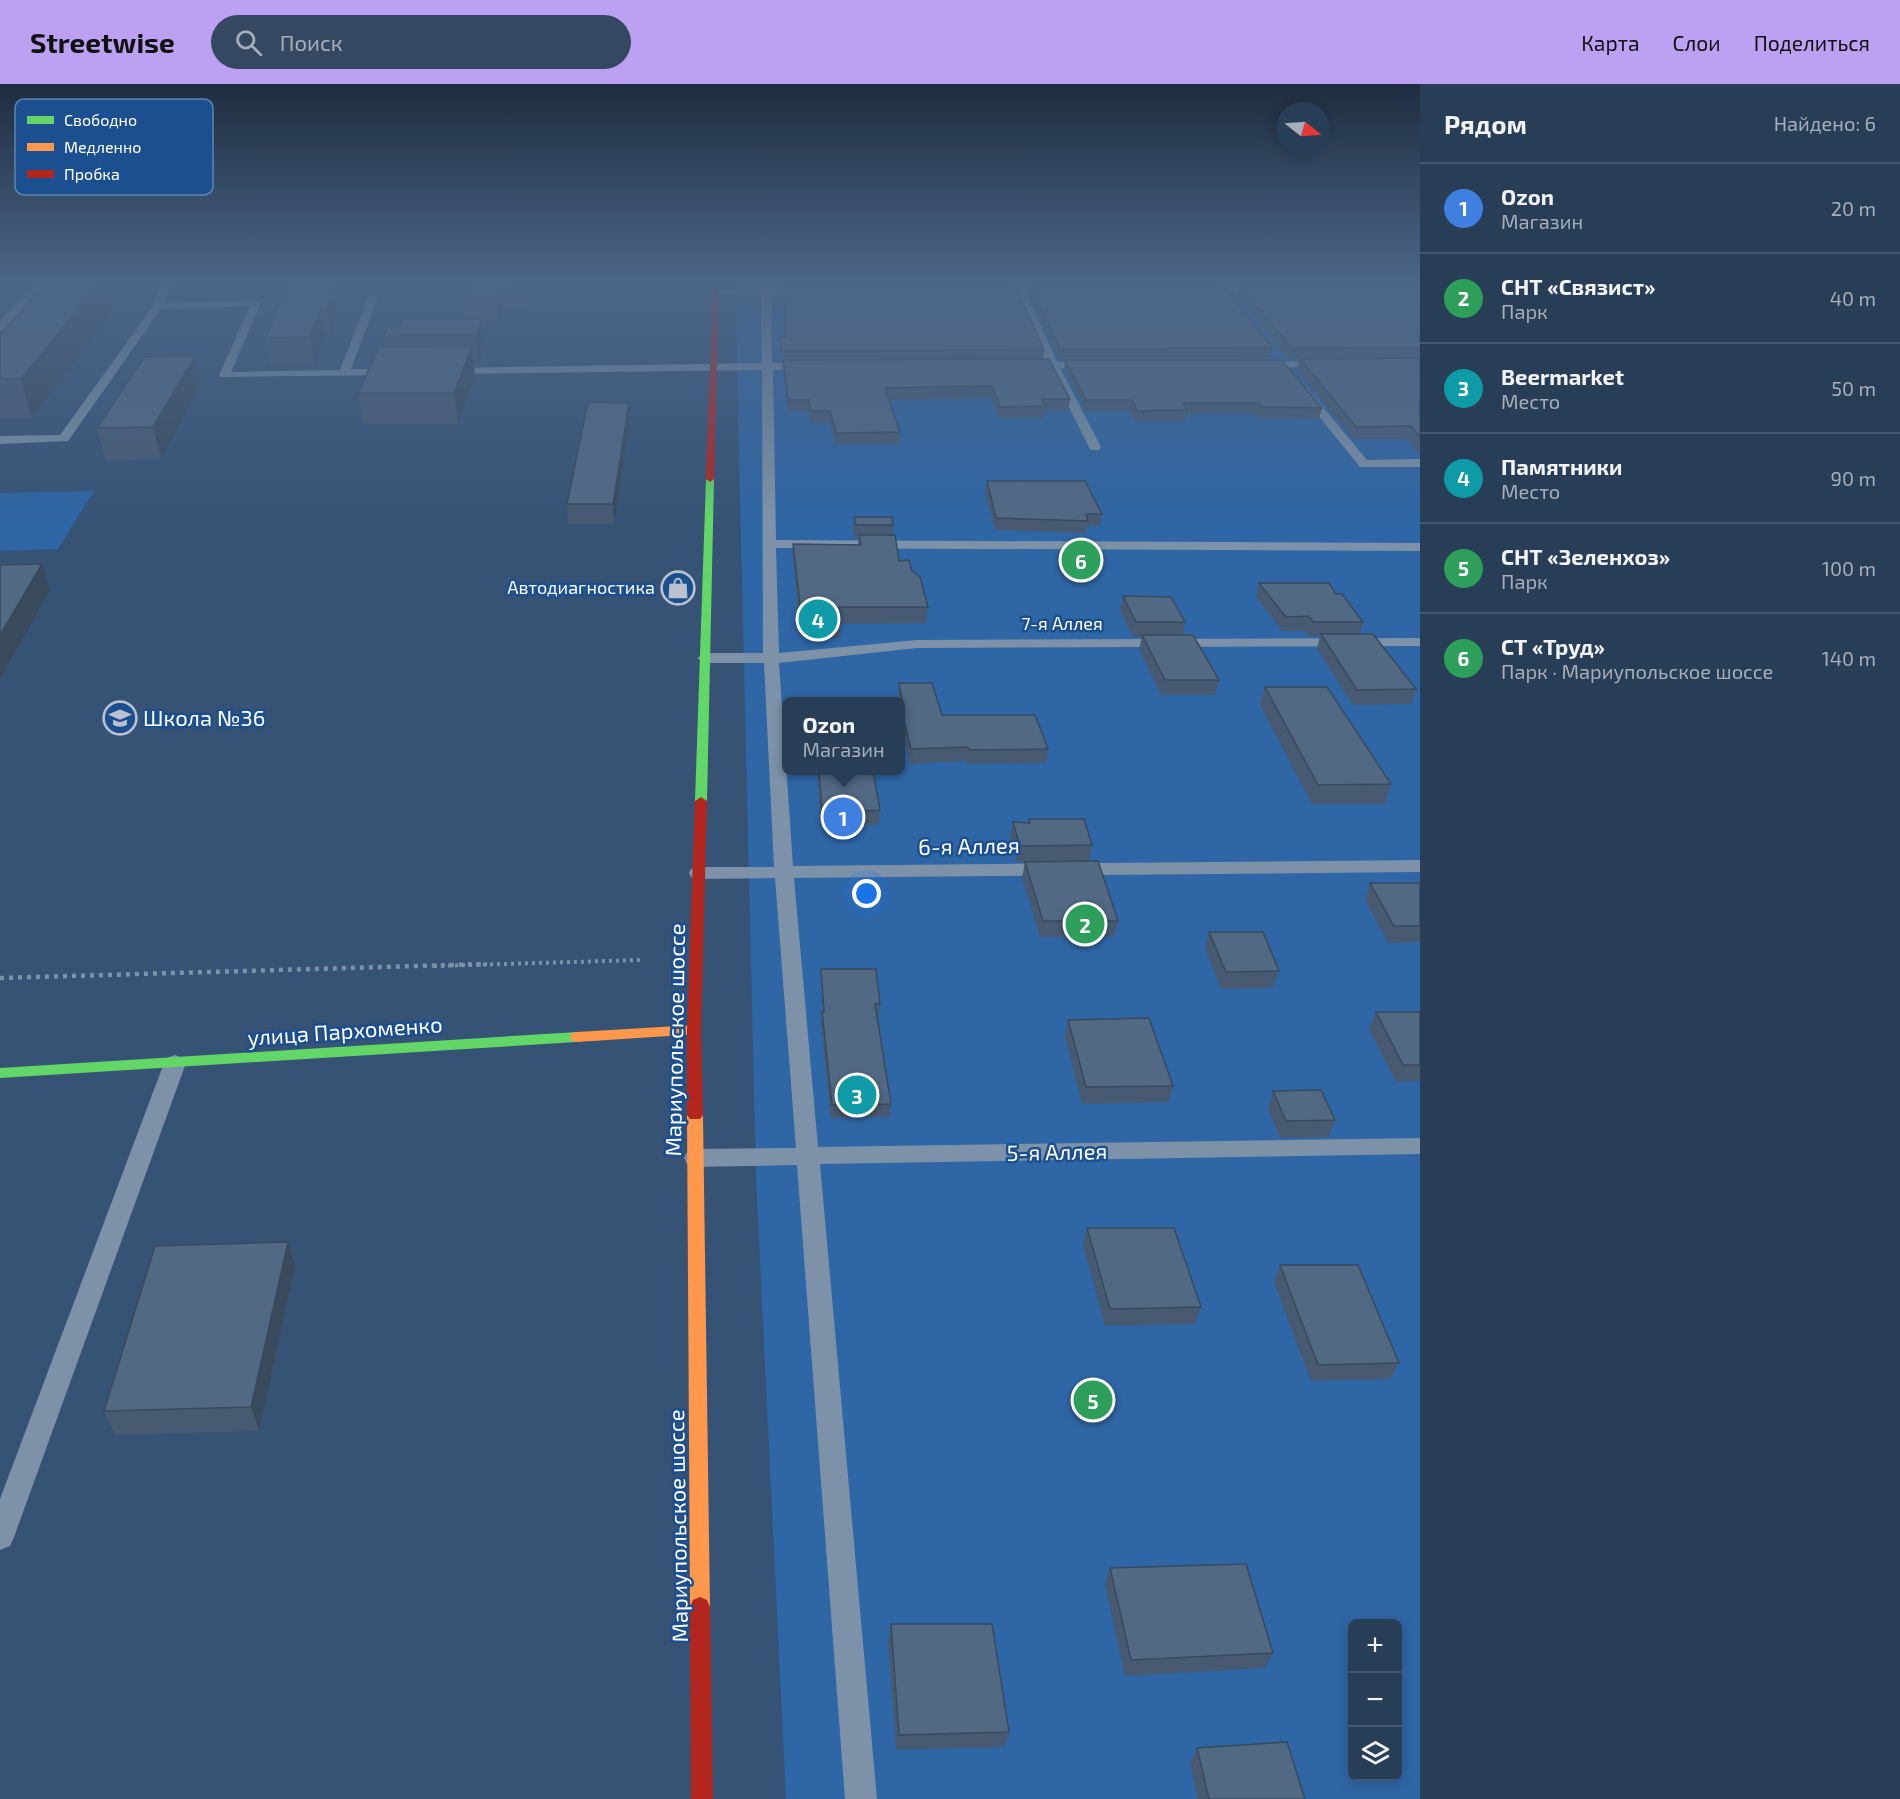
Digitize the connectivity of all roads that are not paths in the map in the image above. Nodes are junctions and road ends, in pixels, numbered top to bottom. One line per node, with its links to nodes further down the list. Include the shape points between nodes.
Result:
1 (119, 361): 19 (lane, via 64,438)
2 (230, 361): 18 (lane, via 224,375)
3 (349, 361): 18 (lane)
4 (714, 361): 12 (main road, Мариупольское шоссе)
5 (766, 361): 13 (lane)
6 (1051, 361): 9 (lane)
7 (1340, 364): 15 (lane)
8 (1017, 365): 9 (lane)
9 (1053, 365): 10 (lane); 20 (lane)
10 (1099, 365)
11 (1248, 365): 15 (lane)
12 (714, 366): 13 (lane); 16 (lane); 25 (main road, Мариупольское шоссе)
13 (766, 366): 14 (lane); 22 (lane)
14 (826, 366)
15 (1286, 369): 21 (lane, via 1364,464 1402,464)
16 (440, 371)
17 (404, 372): 18 (lane)
18 (344, 373)
19 (0, 440)
20 (1095, 447)
21 (1417, 469)
22 (769, 544): 23 (lane); 26 (lane)
23 (1420, 547)
24 (1420, 642): 26 (lane, 7-я Аллея, via 916,644)
25 (705, 658): 26 (lane, 7-я Аллея); 29 (main road, Мариупольское шоссе)
26 (771, 658): 28 (lane)
27 (1420, 866): 28 (lane, 6-я Аллея)
28 (784, 872): 29 (lane, 6-я Аллея); 34 (lane)
29 (699, 873): 30 (main road, Мариупольское шоссе)
30 (694, 1030): 31 (main road, улица Пархоменко); 35 (main road, Мариупольское шоссе)
31 (175, 1063): 32 (main road, улица Пархоменко); 36 (lane)
32 (0, 1073)
33 (1420, 1146): 34 (lane, 5-я Аллея)
34 (806, 1156): 35 (lane, 5-я Аллея); 38 (lane)
35 (695, 1158): 37 (main road, Мариупольское шоссе)
36 (0, 1537)
37 (702, 1799)
38 (861, 1799)

